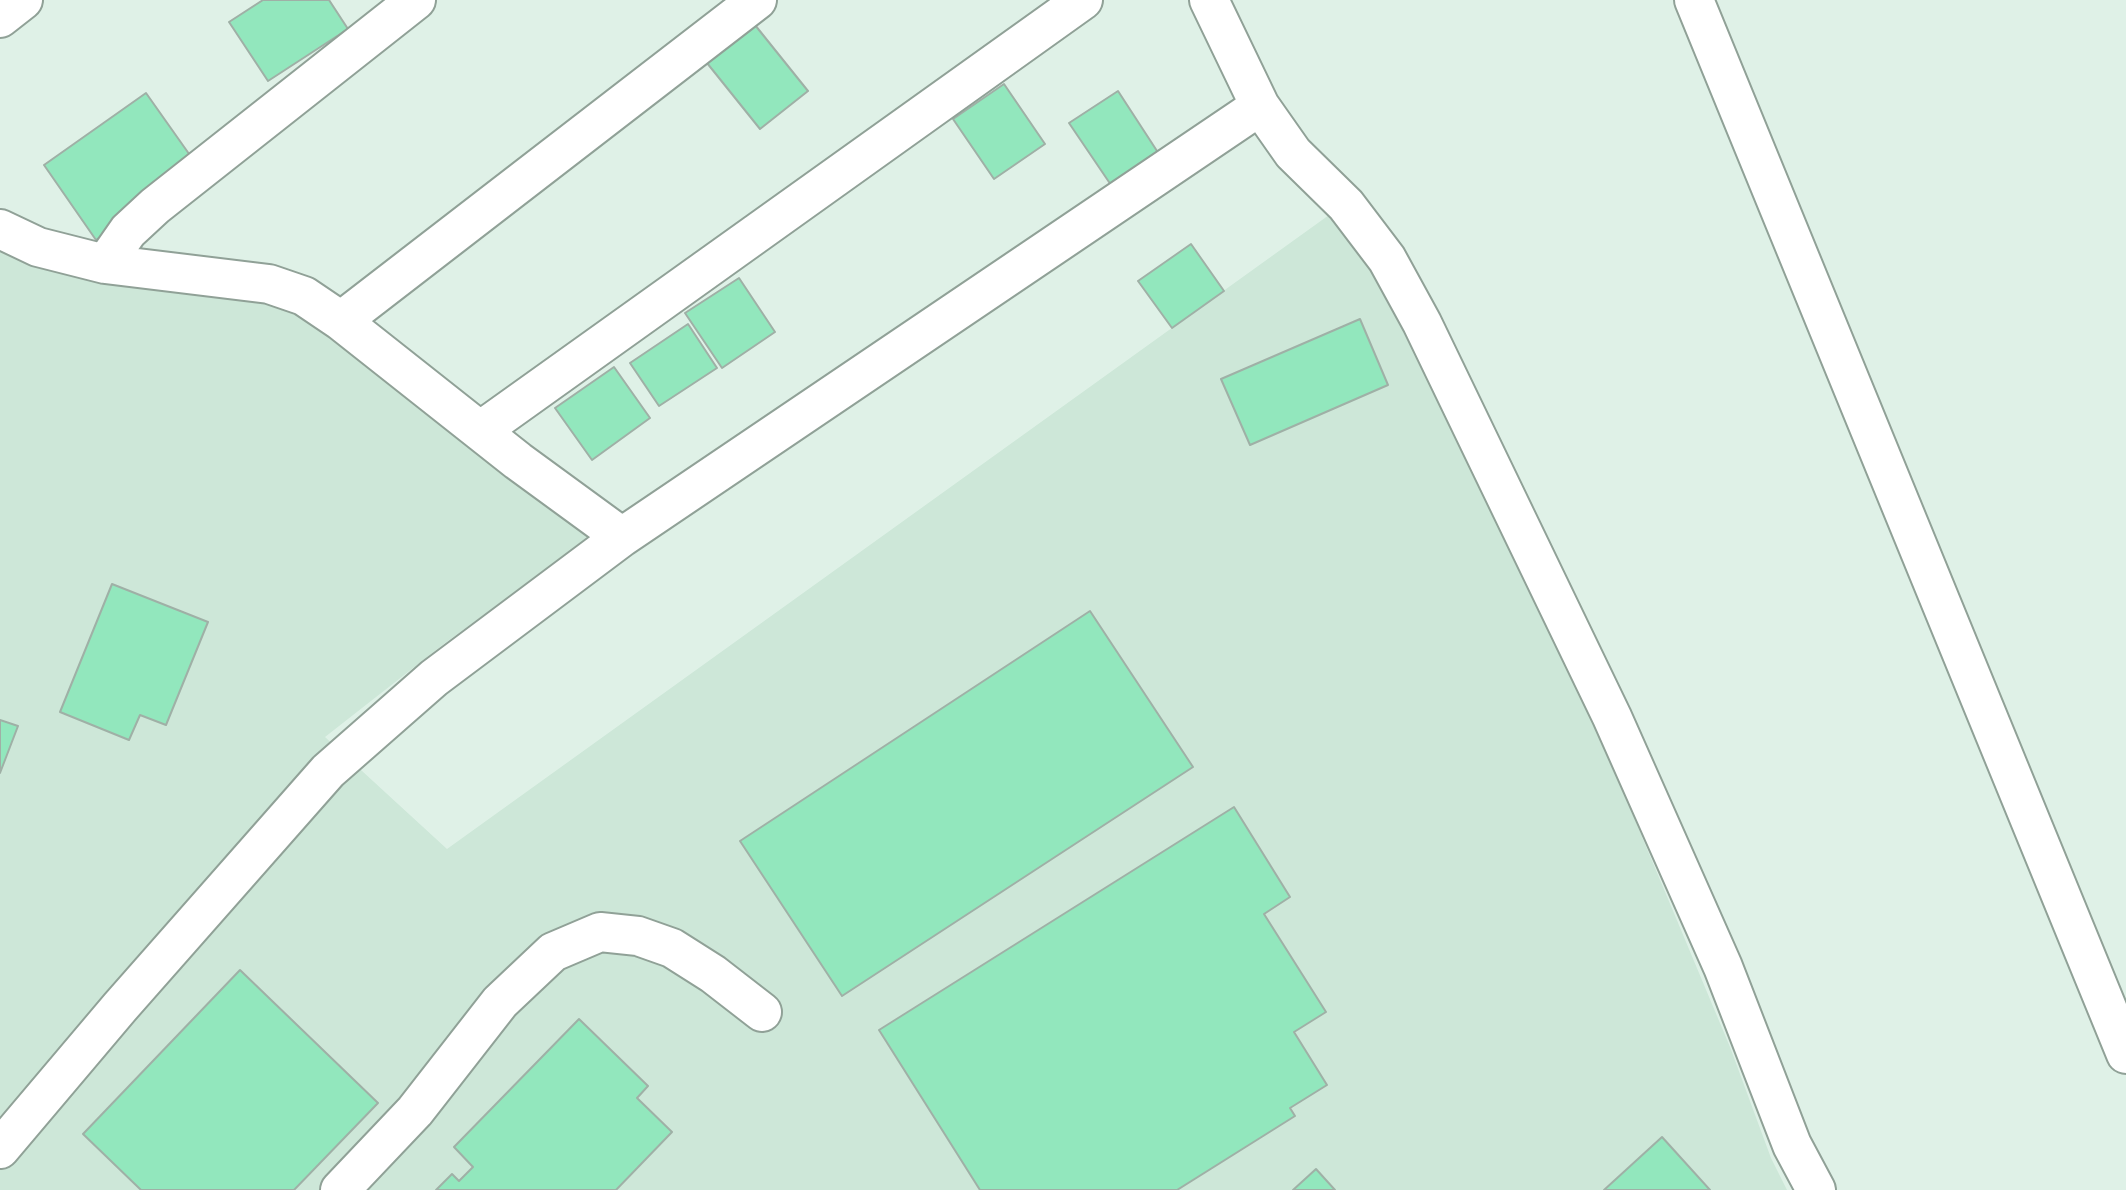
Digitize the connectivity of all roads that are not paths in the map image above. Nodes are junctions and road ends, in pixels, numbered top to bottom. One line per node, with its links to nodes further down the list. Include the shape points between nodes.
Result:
1 (23, 0): 7 (street)
2 (416, 0): 10 (street, via 155,206 128,231)
3 (757, 0): 11 (street)
4 (1083, 0): 12 (street)
5 (1209, 0): 8 (street)
6 (1694, 0): 15 (street)
7 (0, 18)
8 (1259, 106): 13 (street); 18 (street, via 1293,153 1354,216 1387,259 1422,323 1612,717 1723,967 1792,1145)
9 (0, 229): 10 (street, via 38,247)
10 (105, 264): 11 (street, via 269,284 304,296)
11 (341, 321): 12 (street)
12 (480, 431): 13 (street)
13 (622, 537): 16 (street, via 434,678 328,771)
14 (762, 1012): 17 (street, via 671,948 638,936 600,932 553,952 500,1002 415,1111)
15 (2126, 1054)
16 (0, 1149)
17 (340, 1190)
18 (1816, 1190)

